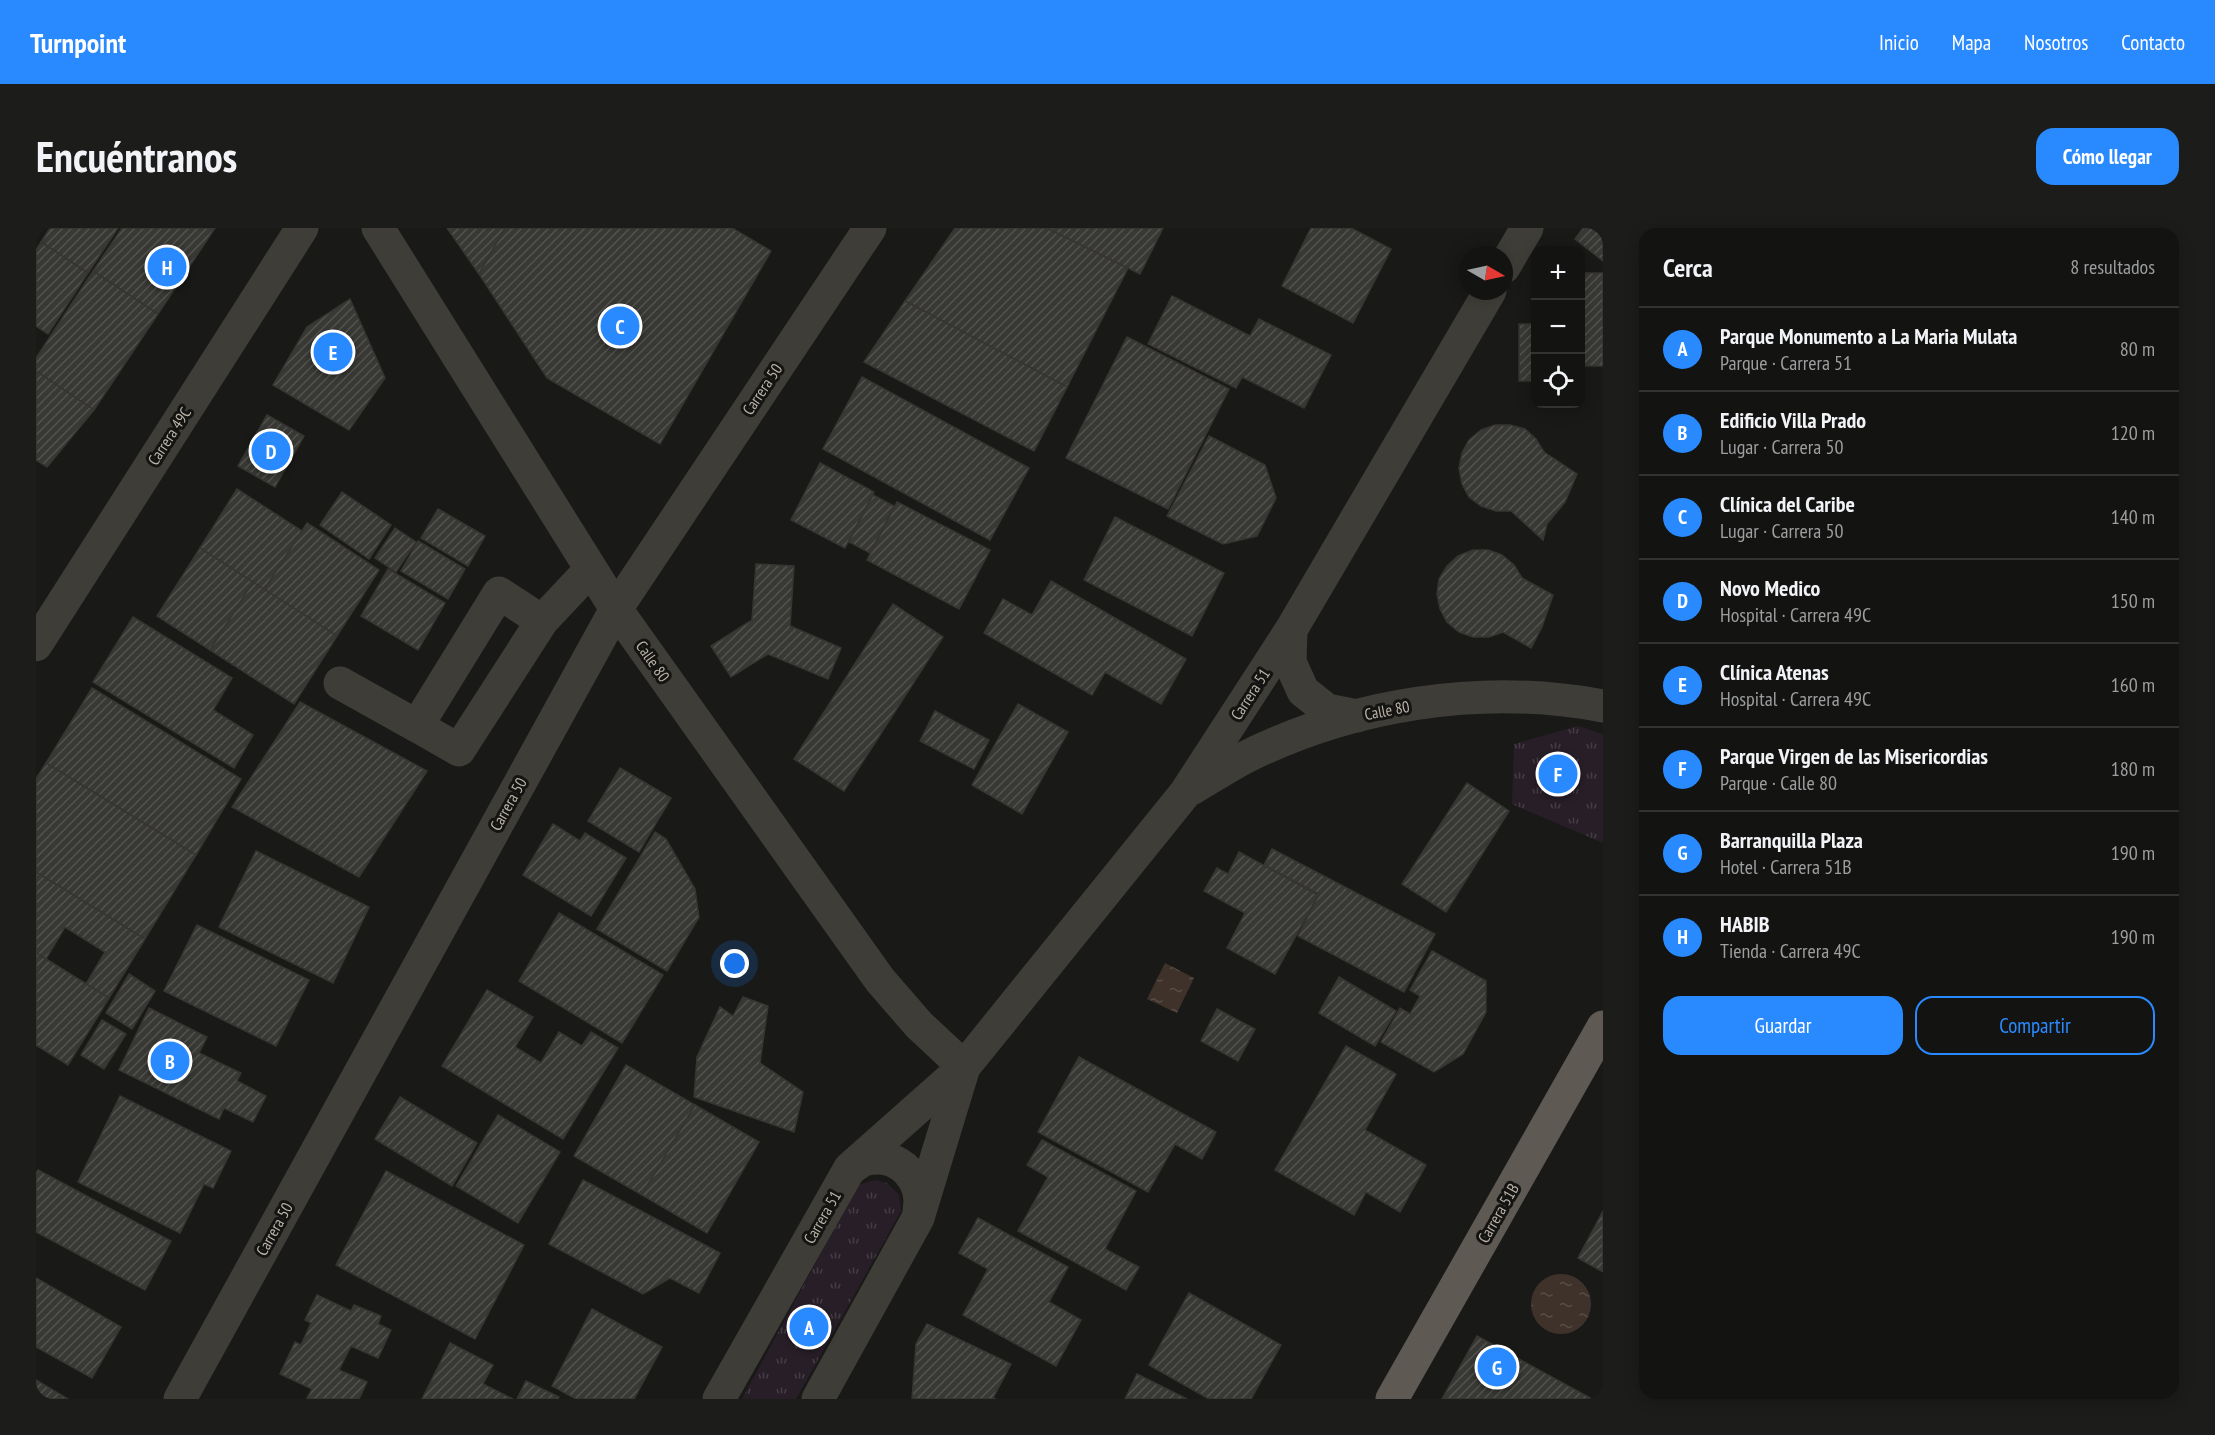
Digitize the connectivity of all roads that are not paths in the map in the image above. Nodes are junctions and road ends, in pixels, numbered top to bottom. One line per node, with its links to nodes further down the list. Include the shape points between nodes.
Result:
1 (302, 228): 11 (street, Carrera 49C)
2 (378, 228): 7 (street, Calle 80)
3 (870, 228): 8 (street, Carrera 50)
4 (1527, 228): 5 (street)
5 (1513, 252)
6 (1485, 300): 10 (street, Carrera 51)
7 (590, 570): 8 (street, Calle 80); 9 (street)
8 (616, 609): 18 (street, Calle 80, via 879,980); 21 (street, Carrera 50)
9 (542, 621): 15 (street, via 459,750); 15 (street, via 499,593)
10 (1292, 630): 14 (street, via 1290,662 1303,691 1327,710); 16 (street, Carrera 51)
11 (36, 645)
12 (340, 683): 15 (street)
13 (1603, 706): 14 (street, Calle 80, via 1546,698 1498,697 1451,699)
14 (1357, 716): 16 (street, Calle 80, via 1250,756)
15 (417, 726)
16 (1186, 792): 18 (street, Carrera 51)
17 (1603, 1027): 24 (main road, Carrera 51B)
18 (964, 1067): 19 (street, Carrera 51); 20 (street, Carrera 51)
19 (850, 1168): 20 (street, via 867,1159 887,1158 904,1166 917,1181 922,1200); 22 (street, Carrera 51)
20 (918, 1218): 23 (street, Carrera 51)
21 (180, 1399)
22 (718, 1399)
23 (818, 1399)
24 (1392, 1399)

